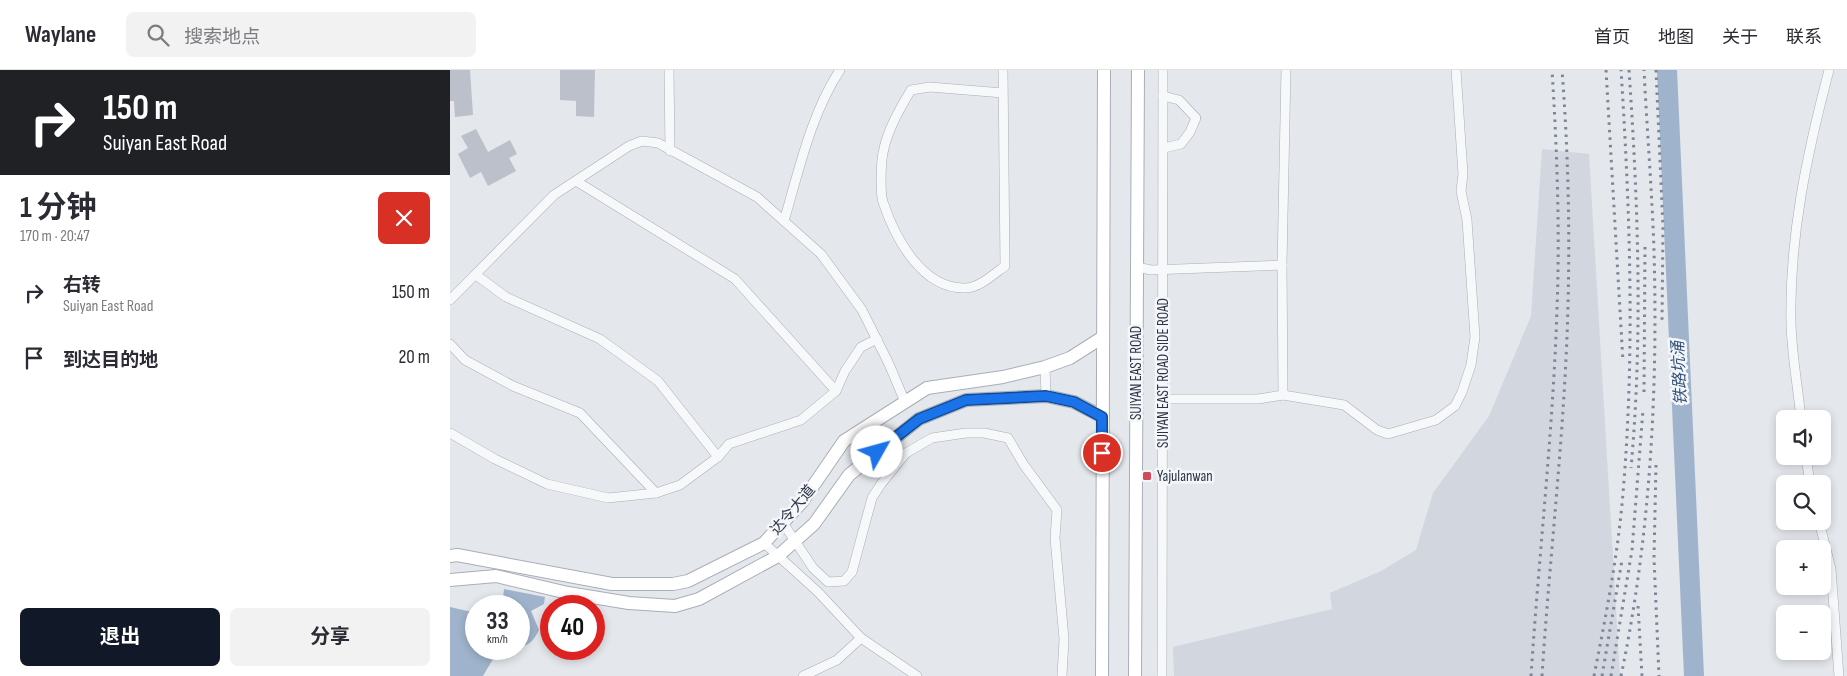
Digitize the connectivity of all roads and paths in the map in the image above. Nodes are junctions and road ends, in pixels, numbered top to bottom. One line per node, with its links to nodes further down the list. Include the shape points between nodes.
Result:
1 (669, 70): 13 (street)
2 (840, 70): 15 (street, via 826,92)
3 (1004, 70): 10 (street)
4 (1104, 70): 21 (street)
5 (1138, 70): 17 (street, SUIYAN EAST ROAD)
6 (1163, 70): 11 (street, SUIYAN EAST ROAD SIDE ROAD)
7 (1286, 70): 16 (street)
8 (1456, 70): 26 (street, via 1463,174 1461,190 1467,220 1475,337 1471,364 1455,406 1436,420 1388,434 1377,430 1344,405)
9 (1829, 70): 30 (street, via 1808,153 1795,228 1791,325)
10 (1003, 93): 10 (street, via 1005,266 988,279 966,288 948,285 918,268 902,245 882,201 882,153 896,115 911,90 930,87)
11 (1163, 96): 12 (street, SUIYAN EAST ROAD SIDE ROAD); 12 (street, via 1179,100 1196,118 1181,144)
12 (1164, 148): 18 (street, SUIYAN EAST ROAD SIDE ROAD)
13 (670, 151): 14 (street, via 658,143 642,141); 15 (street, via 757,197)
14 (576, 181): 19 (street, via 554,195); 25 (street, via 735,279)
15 (784, 221): 22 (street, via 821,254 862,310)
16 (1282, 265): 18 (street); 26 (street)
17 (1137, 267): 18 (street); 49 (street, SUIYAN EAST ROAD)
18 (1163, 270): 28 (street, SUIYAN EAST ROAD SIDE ROAD)
19 (476, 275): 20 (street); 33 (street, via 506,296 600,339 658,381)
20 (450, 300)
21 (1103, 337): 24 (street, 达令大道, via 1070,358); 31 (street)
22 (877, 339): 25 (street, via 861,347); 29 (street)
23 (450, 344): 34 (street, via 465,360 513,386 580,413)
24 (1045, 367): 27 (street); 29 (street, 达令大道, via 927,388)
25 (836, 391): 33 (street, via 801,420 729,444)
26 (1283, 395): 28 (street)
27 (1046, 396): 31 (street, 达令大道, via 1074,402); 37 (street, 达令大道, via 966,400 919,419 848,475 814,524)
28 (1163, 399): 50 (street, SUIYAN EAST ROAD SIDE ROAD)
29 (905, 402): 35 (street, 达令大道, via 844,441 802,502)
30 (1800, 410)
31 (1102, 417): 48 (street)
32 (450, 433): 34 (street, via 547,484 608,498)
33 (718, 457): 34 (street, via 680,486)
34 (656, 493)
35 (783, 523): 37 (street); 38 (street, 达令大道)
36 (1821, 530): 51 (street, via 1831,569)
37 (795, 541): 40 (street, 达令大道); 47 (street, via 813,568 828,582 844,581 852,572 872,498 906,453 932,438 966,433 1008,438 1057,510 1055,538 1064,639)
38 (764, 543): 40 (street); 41 (street, 达令大道, via 688,581 673,584 612,584)
39 (450, 556): 41 (street, 达令大道)
40 (778, 556): 43 (street, 达令大道, via 699,599 675,606 629,603); 44 (street, via 818,592)
41 (514, 565): 43 (street)
42 (450, 580): 43 (street, 达令大道, via 496,576)
43 (511, 580)
44 (861, 638): 45 (street, via 837,660); 46 (street)
45 (803, 676)
46 (918, 676)
47 (1062, 676)
48 (1102, 676)
49 (1135, 676)
50 (1162, 676)
51 (1839, 676)

